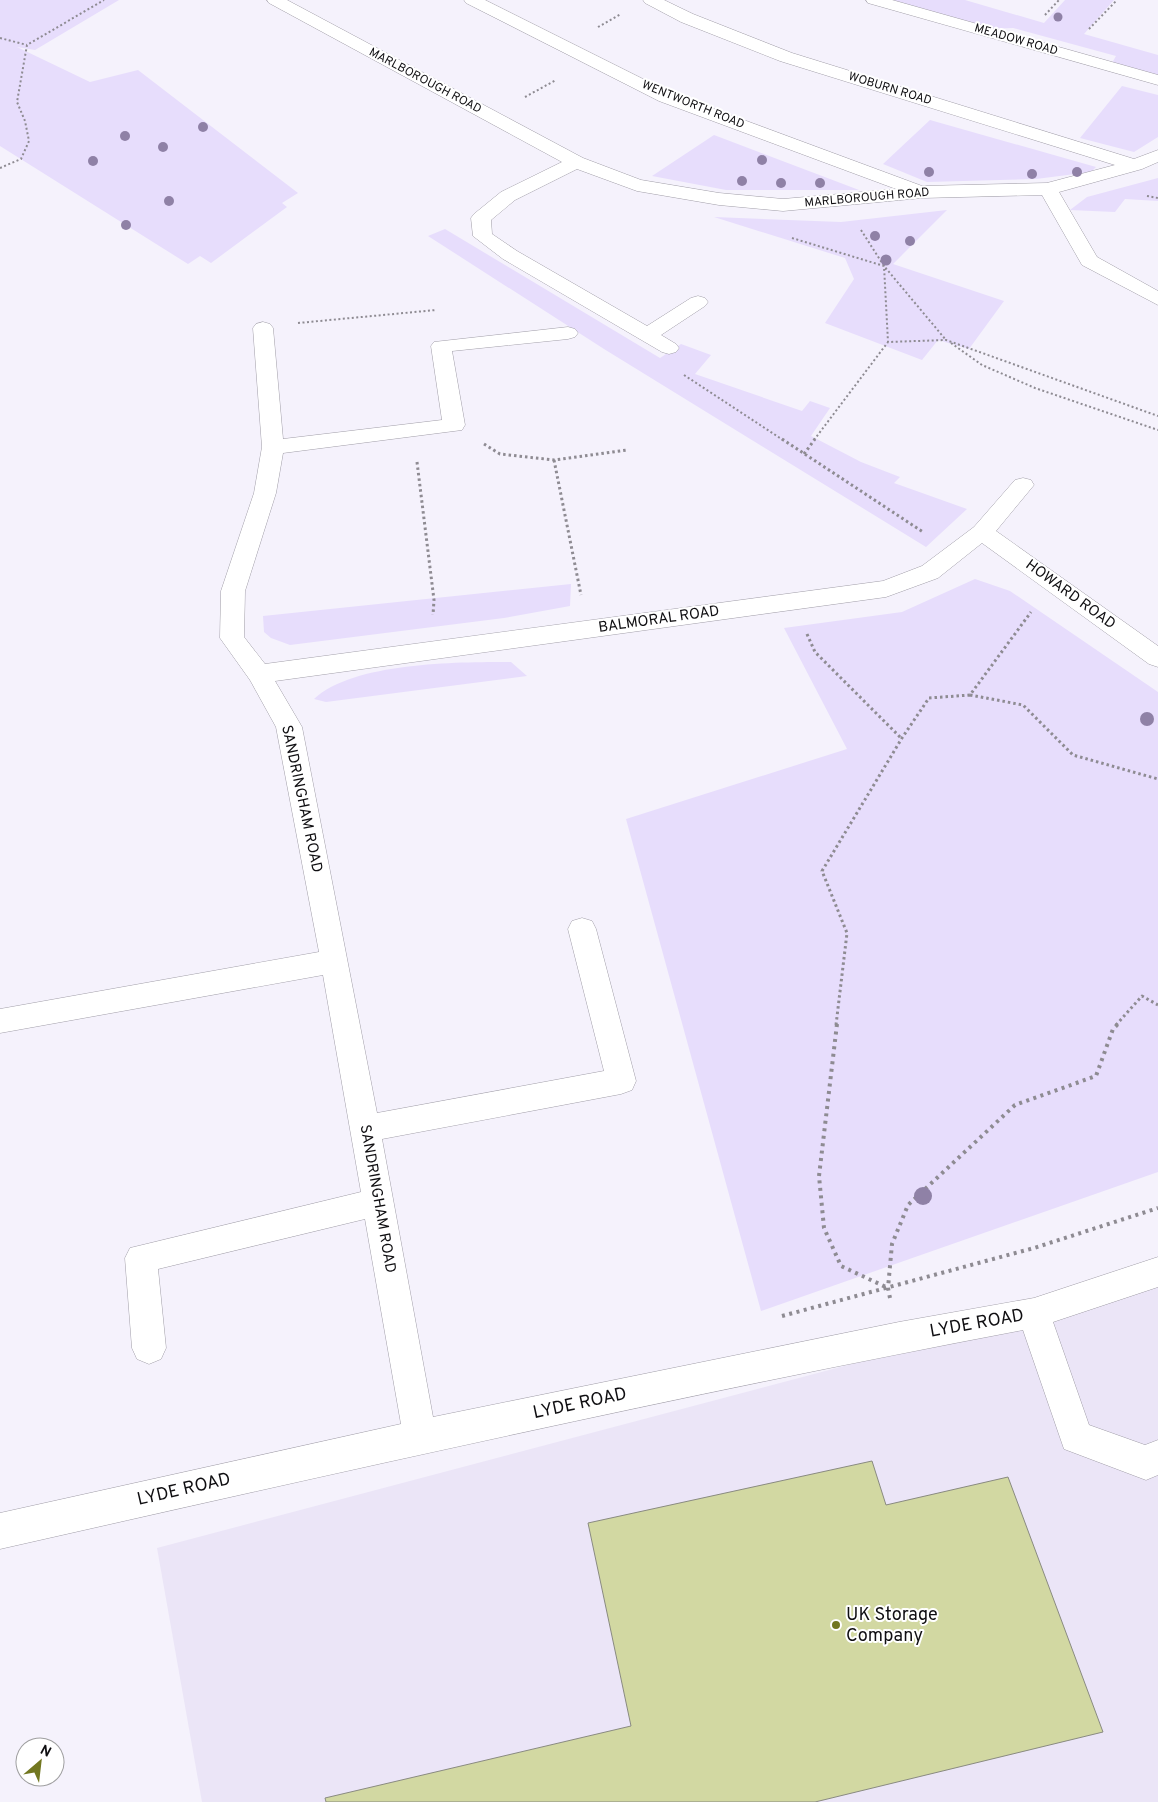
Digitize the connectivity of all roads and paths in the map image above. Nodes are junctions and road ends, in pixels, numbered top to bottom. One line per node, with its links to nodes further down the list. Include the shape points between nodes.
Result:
1 (104, 0): 12 (path)
2 (275, 0): 16 (street, MARLBOROUGH ROAD)
3 (472, 0): 13 (street, WENTWORTH ROAD)
4 (651, 0): 19 (street, WOBURN ROAD, via 687,18 786,57)
5 (874, 0): 15 (street, MEADOW ROAD)
6 (1059, 0): 9 (path)
7 (1117, 0): 10 (path)
8 (621, 14): 13 (path)
9 (1039, 21)
10 (1085, 33)
11 (0, 38): 12 (path)
12 (27, 45): 20 (path, via 18,102 26,121 29,141 21,160)
13 (565, 46): 14 (street, WENTWORTH ROAD)
14 (592, 60): 16 (path); 22 (street, WENTWORTH ROAD, via 665,97)
15 (1158, 80)
16 (490, 116): 18 (street, MARLBOROUGH ROAD)
17 (1158, 155): 19 (street, MARLBOROUGH ROAD)
18 (576, 162): 23 (street, MARLBOROUGH ROAD, via 637,185 720,199 783,205); 30 (street, via 508,196 481,218 483,236)
19 (1135, 165): 21 (street, MARLBOROUGH ROAD)
20 (0, 168)
21 (1048, 189): 22 (street, MARLBOROUGH ROAD); 25 (street, via 1089,261)
22 (922, 192): 23 (street, MARLBOROUGH ROAD)
23 (843, 199): 24 (path)
24 (884, 266): 31 (path); 32 (path)
25 (1158, 299)
26 (698, 302): 30 (street)
27 (436, 310): 28 (path)
28 (263, 328): 38 (street, SANDRINGHAM ROAD)
29 (568, 333): 35 (street, via 441,346)
30 (647, 335): 33 (street)
31 (946, 340): 32 (path); 34 (path); 37 (path, via 982,365 1035,388)
32 (888, 342): 40 (path)
33 (669, 348): 40 (path, via 661,360)
34 (1158, 416)
35 (454, 425): 36 (street); 41 (path, via 500,454)
36 (413, 430): 38 (street); 48 (path, via 434,600)
37 (1158, 430)
38 (273, 447): 50 (street, SANDRINGHAM ROAD, via 265,493 233,592 232,638)
39 (628, 450): 41 (path)
40 (804, 454): 44 (path)
41 (554, 460): 47 (path)
42 (1023, 485): 43 (street, BALMORAL ROAD)
43 (982, 532): 44 (street, BALMORAL ROAD); 45 (street, HOWARD ROAD)
44 (955, 553): 46 (street, BALMORAL ROAD, via 930,572 886,589)
45 (1053, 583): 49 (street, HOWARD ROAD); 51 (path)
46 (793, 602): 47 (street, BALMORAL ROAD); 52 (path, via 815,652)
47 (588, 630): 48 (street, BALMORAL ROAD)
48 (432, 651): 50 (street, BALMORAL ROAD)
49 (1158, 658)
50 (260, 674): 55 (street, SANDRINGHAM ROAD, via 289,727)
51 (970, 695): 52 (path, via 929,698); 53 (path, via 1023,705 1073,755)
52 (902, 738): 62 (path, via 822,871 847,933 819,1176 824,1228 841,1266)
53 (1158, 779)
54 (582, 929): 58 (street, via 621,1080)
55 (335, 962): 57 (street); 58 (street, SANDRINGHAM ROAD)
56 (1158, 1005): 62 (path, via 1142,996 1113,1029 1096,1076 1015,1104 908,1205 892,1244)
57 (0, 1021)
58 (365, 1129): 59 (street, SANDRINGHAM ROAD)
59 (378, 1202): 66 (street, via 141,1258); 67 (street, SANDRINGHAM ROAD)
60 (1158, 1208): 62 (path, via 1034,1248)
61 (1158, 1272): 63 (street, LYDE ROAD)
62 (888, 1288): 64 (path); 65 (path)
63 (1034, 1313): 65 (street, LYDE ROAD); 68 (street, via 1076,1437 1146,1463)
64 (774, 1318)
65 (900, 1338): 67 (street, LYDE ROAD)
66 (149, 1348)
67 (420, 1437): 69 (street, LYDE ROAD)
68 (1158, 1457)
69 (0, 1531)

